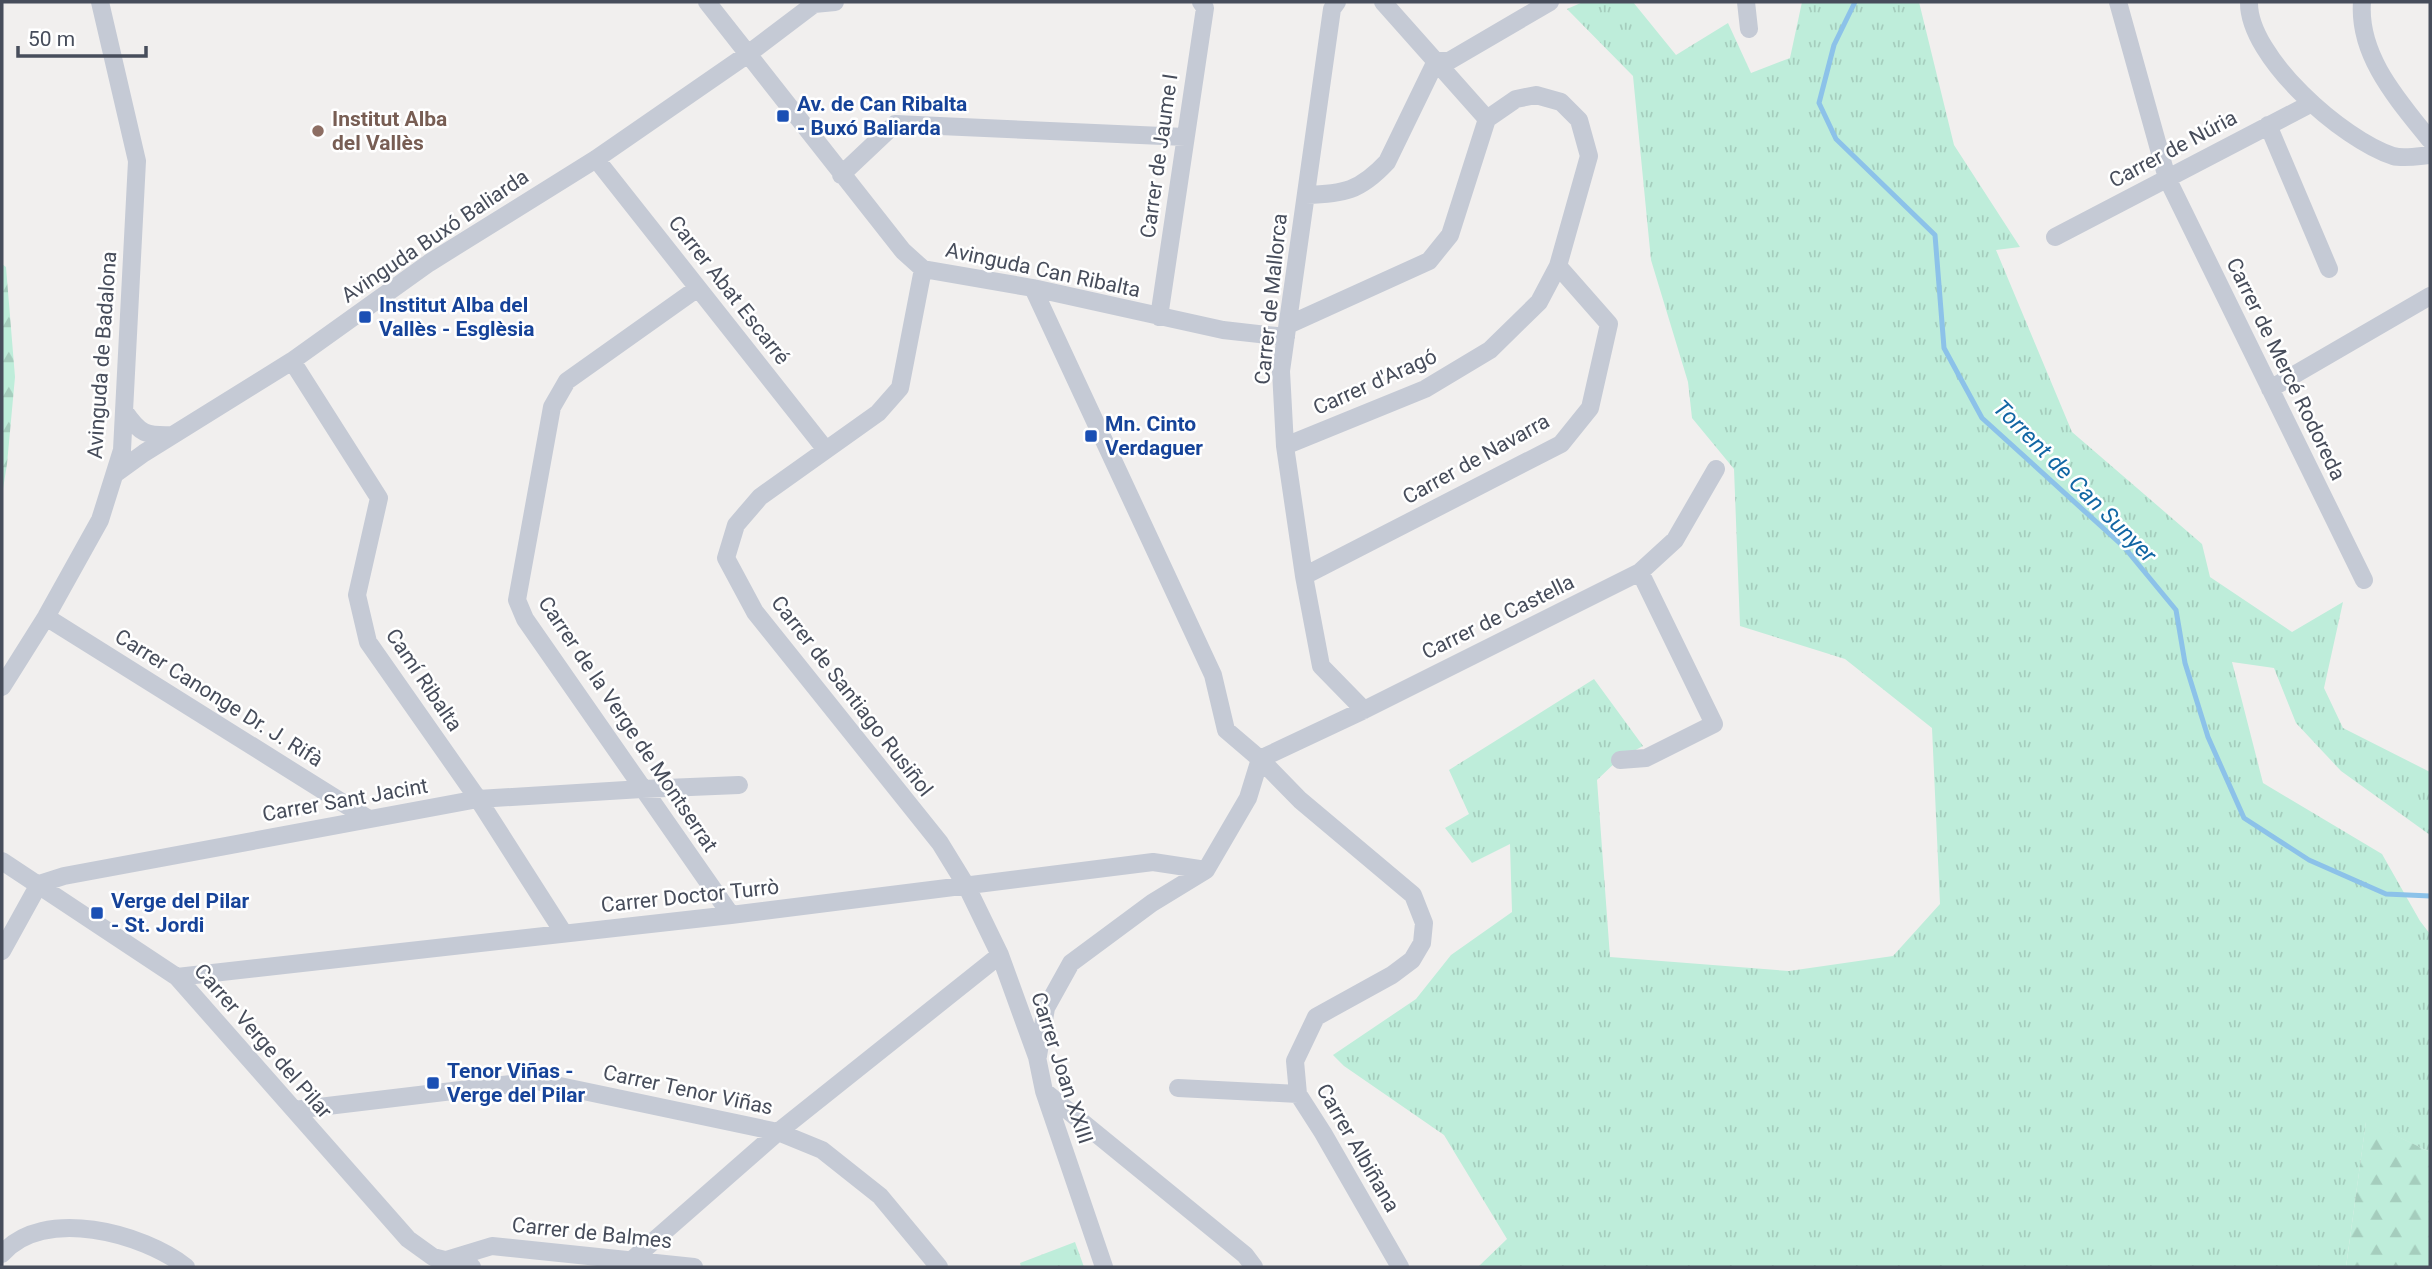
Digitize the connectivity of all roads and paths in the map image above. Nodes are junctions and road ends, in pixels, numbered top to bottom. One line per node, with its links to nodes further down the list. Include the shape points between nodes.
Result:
1 (100, 2): 36 (street, Avinguda de Badalona, via 137,161)
2 (707, 2): 13 (street, Avinguda Can Ribalta)
3 (835, 2): 13 (street, Avinguda Buxó Baliarda, via 814,4)
4 (1201, 2): 18 (street, Carrer de Jaume I, via 1205,8)
5 (1337, 2): 24 (street, Carrer de Mallorca, via 1332,9)
6 (1383, 2): 14 (street)
7 (1550, 2): 14 (street, via 1449,61)
8 (1746, 2): 12 (street)
9 (2118, 2): 23 (street, Carrer de Mercé Rodoreda)
10 (2249, 2): 15 (street, via 2249,16 2262,43)
11 (2362, 2): 19 (street, via 2365,40 2392,93)
12 (1749, 29)
13 (748, 54): 21 (street, Avinguda Buxó Baliarda); 22 (street, Avinguda Can Ribalta)
14 (1436, 61): 16 (street); 24 (street, via 1387,162 1360,186 1332,195)
15 (2312, 103): 17 (street, Carrer de Núria); 20 (street, via 2363,143 2395,157)
16 (1488, 119): 26 (street, Carrer d'Aragó, via 1517,99 1536,95 1561,102 1579,120 1589,156); 33 (street, via 1450,235 1429,261)
17 (2268, 125): 23 (street, Carrer de Núria); 28 (street)
18 (1185, 137): 22 (street, via 895,124); 32 (street, Carrer de Jaume I)
19 (2430, 140)
20 (2430, 155)
21 (596, 159): 29 (street, Carrer Abat Escarré); 34 (street, Avinguda Buxó Baliarda, via 429,263)
22 (841, 175): 27 (street, Avinguda Can Ribalta)
23 (2167, 178): 25 (street, Carrer de Núria); 35 (street, Carrer de Mercé Rodoreda)
24 (1306, 195): 33 (street, Carrer de Mallorca)
25 (2055, 237)
26 (1558, 266): 38 (street, Carrer d'Aragó, via 1539,302 1490,350 1425,389); 43 (street, Carrer de Navarra, via 1609,324 1591,408 1561,444)
27 (923, 269): 30 (street, Avinguda Can Ribalta); 39 (street, Carrer de Santiago Rusiñol, via 900,388 878,413)
28 (2329, 269)
29 (698, 288): 39 (street, Carrer Abat Escarré); 51 (street, Carrer de la Verge de Montserrat, via 567,380 552,407 517,600 525,619)
30 (1033, 289): 32 (street, Avinguda Can Ribalta); 48 (street, Carrer Albiñana, via 1213,676 1226,730)
31 (2430, 296): 35 (street)
32 (1159, 317): 33 (street, Avinguda Can Ribalta, via 1223,330)
33 (1287, 331): 38 (street, Carrer de Mallorca, via 1281,371)
34 (292, 361): 37 (street, Avinguda Buxó Baliarda); 52 (street, Camí Ribalta, via 379,498 357,596 368,642)
35 (2270, 389): 44 (street, Carrer de Mercé Rodoreda)
36 (125, 412): 37 (street, via 142,432); 41 (street, Avinguda de Badalona)
37 (173, 435): 41 (street, Avinguda Buxó Baliarda)
38 (1285, 446): 43 (street, Carrer de Mallorca)
39 (826, 450): 57 (street, Carrer de Santiago Rusiñol, via 760,497 736,525 726,558 755,612 940,843)
40 (1716, 469): 42 (street, Carrer de Castella, via 1675,540)
41 (116, 474): 45 (street, Avinguda de Badalona, via 100,520)
42 (1640, 572): 47 (street, Carrer de Castella); 49 (street, via 1714,724 1646,758)
43 (1304, 576): 47 (street, Carrer de Mallorca, via 1321,666)
44 (2364, 580)
45 (46, 617): 46 (street, Avinguda de Badalona); 53 (street, Carrer Canonge Dr. J. Rifà)
46 (2, 687)
47 (1364, 710): 48 (street, Carrer de Castella)
48 (1260, 759): 55 (street, via 1248,798); 66 (street, Carrer Albiñana, via 1300,800 1413,895 1424,922 1422,943 1412,960 1316,1017 1295,1061)
49 (1620, 760)
50 (739, 785): 51 (street, Carrer Sant Jacint)
51 (642, 789): 52 (street, Carrer Sant Jacint); 58 (street, Carrer de la Verge de Montserrat)
52 (478, 799): 53 (street, Carrer Sant Jacint); 59 (street, Camí Ribalta)
53 (367, 818): 56 (street, Carrer Sant Jacint, via 126,862)
54 (2, 861): 56 (street, Carrer Verge del Pilar)
55 (1206, 870): 57 (street, Carrer Doctor Turrò, via 1153,862); 63 (street, via 1071,963 1046,1009)
56 (39, 884): 60 (street); 62 (street, Carrer Verge del Pilar)
57 (967, 887): 58 (street, Carrer Doctor Turrò); 61 (street, Carrer Joan XXIII)
58 (731, 915): 59 (street, Carrer Doctor Turrò)
59 (563, 932): 62 (street, Carrer Doctor Turrò)
60 (2, 951)
61 (1000, 955): 63 (street, Carrer Joan XXIII); 68 (street)
62 (177, 976): 67 (street, Carrer Verge del Pilar)
63 (1037, 1057): 65 (street, Carrer Joan XXIII)
64 (1178, 1088): 66 (street)
65 (1044, 1091): 76 (street, Carrer Joan XXIII); 77 (street)
66 (1298, 1094): 78 (street, Carrer Albiñana)
67 (294, 1110): 68 (street, Carrer Tenor Viñas, via 536,1082); 71 (street, Carrer Verge del Pilar, via 408,1239)
68 (778, 1132): 70 (street); 75 (street, Carrer Tenor Viñas, via 822,1150 880,1196)
69 (2, 1254): 72 (street, via 23,1236 40,1230 85,1229 129,1238)
70 (633, 1259): 71 (street, Carrer de Balmes, via 492,1246); 74 (street, Carrer de Balmes)
71 (446, 1260): 73 (street, Carrer Verge del Pilar)
72 (186, 1267)
73 (472, 1267)
74 (694, 1267)
75 (939, 1267)
76 (1104, 1267)
77 (1254, 1267)
78 (1400, 1267)

